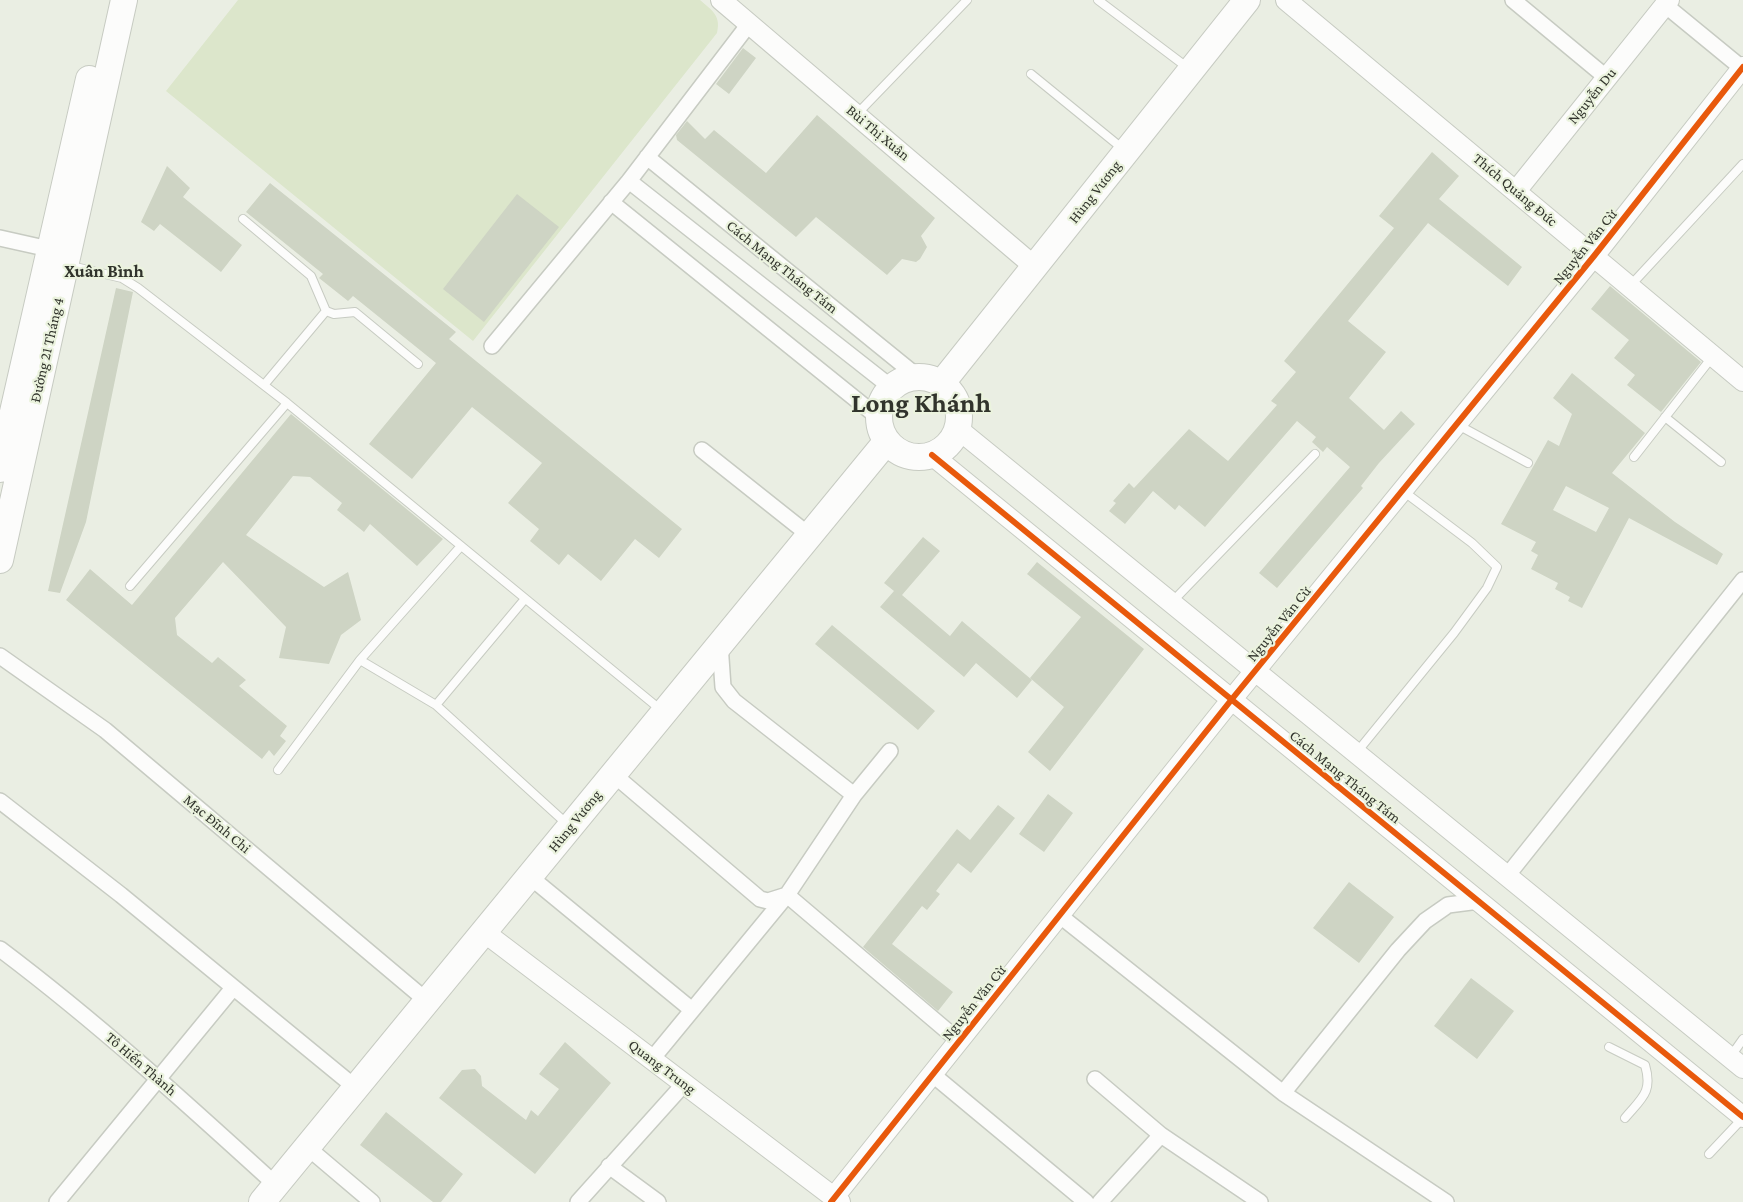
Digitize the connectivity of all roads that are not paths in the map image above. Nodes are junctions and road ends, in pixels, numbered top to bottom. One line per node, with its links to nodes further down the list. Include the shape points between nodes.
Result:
1 (108, 0): 25 (main road, Đường 21 Tháng 4)
2 (124, 0): 25 (main road, Đường 21 Tháng 4)
3 (721, 0): 10 (street, Bùi Thị Xuân)
4 (968, 0): 15 (lane)
5 (1098, 0): 12 (lane)
6 (1247, 0): 12 (main road, Hùng Vương)
7 (1286, 0): 20 (street, Thích Quảng Đức)
8 (1513, 0): 14 (street)
9 (1667, 2): 11 (street); 14 (street, Nguyễn Du)
10 (749, 24): 15 (street, Bùi Thị Xuân); 17 (street)
11 (1743, 68): 24 (street, Nguyễn Văn Cừ)
12 (1192, 70): 16 (main road, Hùng Vương)
13 (1031, 74): 16 (lane)
14 (1607, 78): 20 (street, Nguyễn Du)
15 (856, 115): 26 (street, Bùi Thị Xuân)
16 (1126, 152): 26 (main road, Hùng Vương)
17 (647, 157): 19 (street); 32 (street, Cách Mạng Tháng Tám)
18 (1743, 164): 27 (lane)
19 (629, 181): 21 (street); 35 (street, Cách Mạng Tháng Tám)
20 (1516, 191): 24 (street, Thích Quảng Đức)
21 (611, 202): 29 (street); 41 (street)
22 (243, 219): 28 (lane, via 311,276)
23 (0, 238): 25 (street)
24 (1594, 256): 27 (street, Thích Quảng Đức); 39 (street, Nguyễn Văn Cừ)
25 (58, 257): 34 (lane, via 130,282); 36 (main road, Đường 21 Tháng 4); 52 (main road, Đường 21 Tháng 4)
26 (1035, 267): 32 (main road, Hùng Vương)
27 (1629, 286): 30 (street, Thích Quảng Đức)
28 (326, 311): 31 (lane, via 355,312); 34 (lane)
29 (492, 346)
30 (1713, 356): 33 (street, Thích Quảng Đức); 38 (lane)
31 (418, 364)
32 (929, 380): 35 (main road, via 899,382); 40 (main road, via 954,396 960,412)
33 (1743, 381)
34 (264, 385): 37 (lane)
35 (892, 388): 41 (main road, via 885,397)
36 (8, 397): 48 (main road, Đường 21 Tháng 4)
37 (287, 404): 51 (lane); 54 (lane)
38 (1665, 417): 45 (lane); 46 (lane)
39 (1457, 424): 47 (lane); 49 (street, Nguyễn Văn Cừ)
40 (958, 429): 44 (main road, via 948,445); 56 (street, Cách Mạng Tháng Tám)
41 (883, 430): 44 (main road, via 900,452 916,457); 50 (main road, Hùng Vương)
42 (702, 450): 50 (street)
43 (1315, 454): 56 (lane)
44 (932, 455): 61 (street, Cách Mạng Tháng Tám)
45 (1634, 456)
46 (1721, 462)
47 (1528, 463)
48 (0, 470)
49 (1403, 491): 60 (street, Nguyễn Văn Cừ); 65 (lane, via 1497,567 1487,588 1454,633)
50 (809, 535): 57 (main road, Hùng Vương)
51 (462, 546): 55 (lane); 59 (lane)
52 (0, 560)
53 (1743, 580): 72 (street)
54 (130, 586)
55 (524, 600): 62 (lane); 63 (lane)
56 (1171, 603): 60 (street, Cách Mạng Tháng Tám)
57 (720, 644): 63 (main road, Hùng Vương); 68 (street, via 723,687 734,701)
58 (0, 656): 79 (street, Mạc Đĩnh Chi, via 105,730)
59 (360, 660): 62 (lane); 66 (lane)
60 (1256, 672): 61 (street, Nguyễn Văn Cừ); 65 (street, Cách Mạng Tháng Tám)
61 (1232, 699): 74 (street, Cách Mạng Tháng Tám); 75 (street, Nguyễn Văn Cừ)
62 (436, 705): 70 (lane)
63 (664, 712): 67 (main road, Hùng Vương)
64 (890, 751): 68 (street)
65 (1356, 753): 72 (street, Cách Mạng Tháng Tám)
66 (279, 770)
67 (613, 774): 70 (main road, Hùng Vương); 73 (street, via 760,899 775,900)
68 (854, 795): 73 (street)
69 (0, 801): 78 (street)
70 (570, 827): 71 (main road, Hùng Vương)
71 (529, 876): 76 (main road, Hùng Vương); 80 (street)
72 (1507, 876): 86 (street, Cách Mạng Tháng Tám)
73 (787, 895): 80 (street); 82 (street)
74 (1479, 901): 84 (street, Cách Mạng Tháng Tám); 93 (street, via 1448,905 1425,921)
75 (1059, 915): 82 (street, Nguyễn Văn Cừ); 93 (street)
76 (484, 932): 79 (main road, Hùng Vương); 85 (street, Quang Trung)
77 (0, 950): 89 (street, Tô Hiến Thành, via 57,992)
78 (233, 988): 89 (street); 92 (street)
79 (427, 1002): 92 (main road, Hùng Vương)
80 (692, 1010): 85 (street)
81 (1743, 1039): 86 (lane)
82 (959, 1041): 88 (street, Nguyễn Văn Cừ)
83 (1609, 1047): 87 (lane)
84 (1662, 1051): 87 (lane); 95 (street, Cách Mạng Tháng Tám)
85 (652, 1059): 91 (street, Quang Trung)
86 (1736, 1063)
87 (1645, 1065): 94 (lane, via 1649,1080 1646,1093)
88 (932, 1074): 101 (street, Nguyễn Văn Cừ); 106 (street)
89 (157, 1077): 100 (street, Tô Hiến Thành); 102 (street)
90 (1095, 1079): 96 (street)
91 (684, 1084): 99 (street); 101 (street, Quang Trung)
92 (356, 1088): 97 (main road, Hùng Vương)
93 (1283, 1093): 109 (street)
94 (1624, 1118)
95 (1743, 1118): 98 (lane)
96 (1161, 1135): 107 (street); 108 (street)
97 (307, 1147): 100 (main road, Hùng Vương); 103 (street)
98 (1709, 1154)
99 (609, 1166): 104 (street); 105 (street)
100 (269, 1194)
101 (835, 1200)
102 (57, 1202)
103 (372, 1202)
104 (578, 1202)
105 (658, 1202)
106 (1086, 1202)
107 (1100, 1202)
108 (1260, 1202)
109 (1446, 1202)

